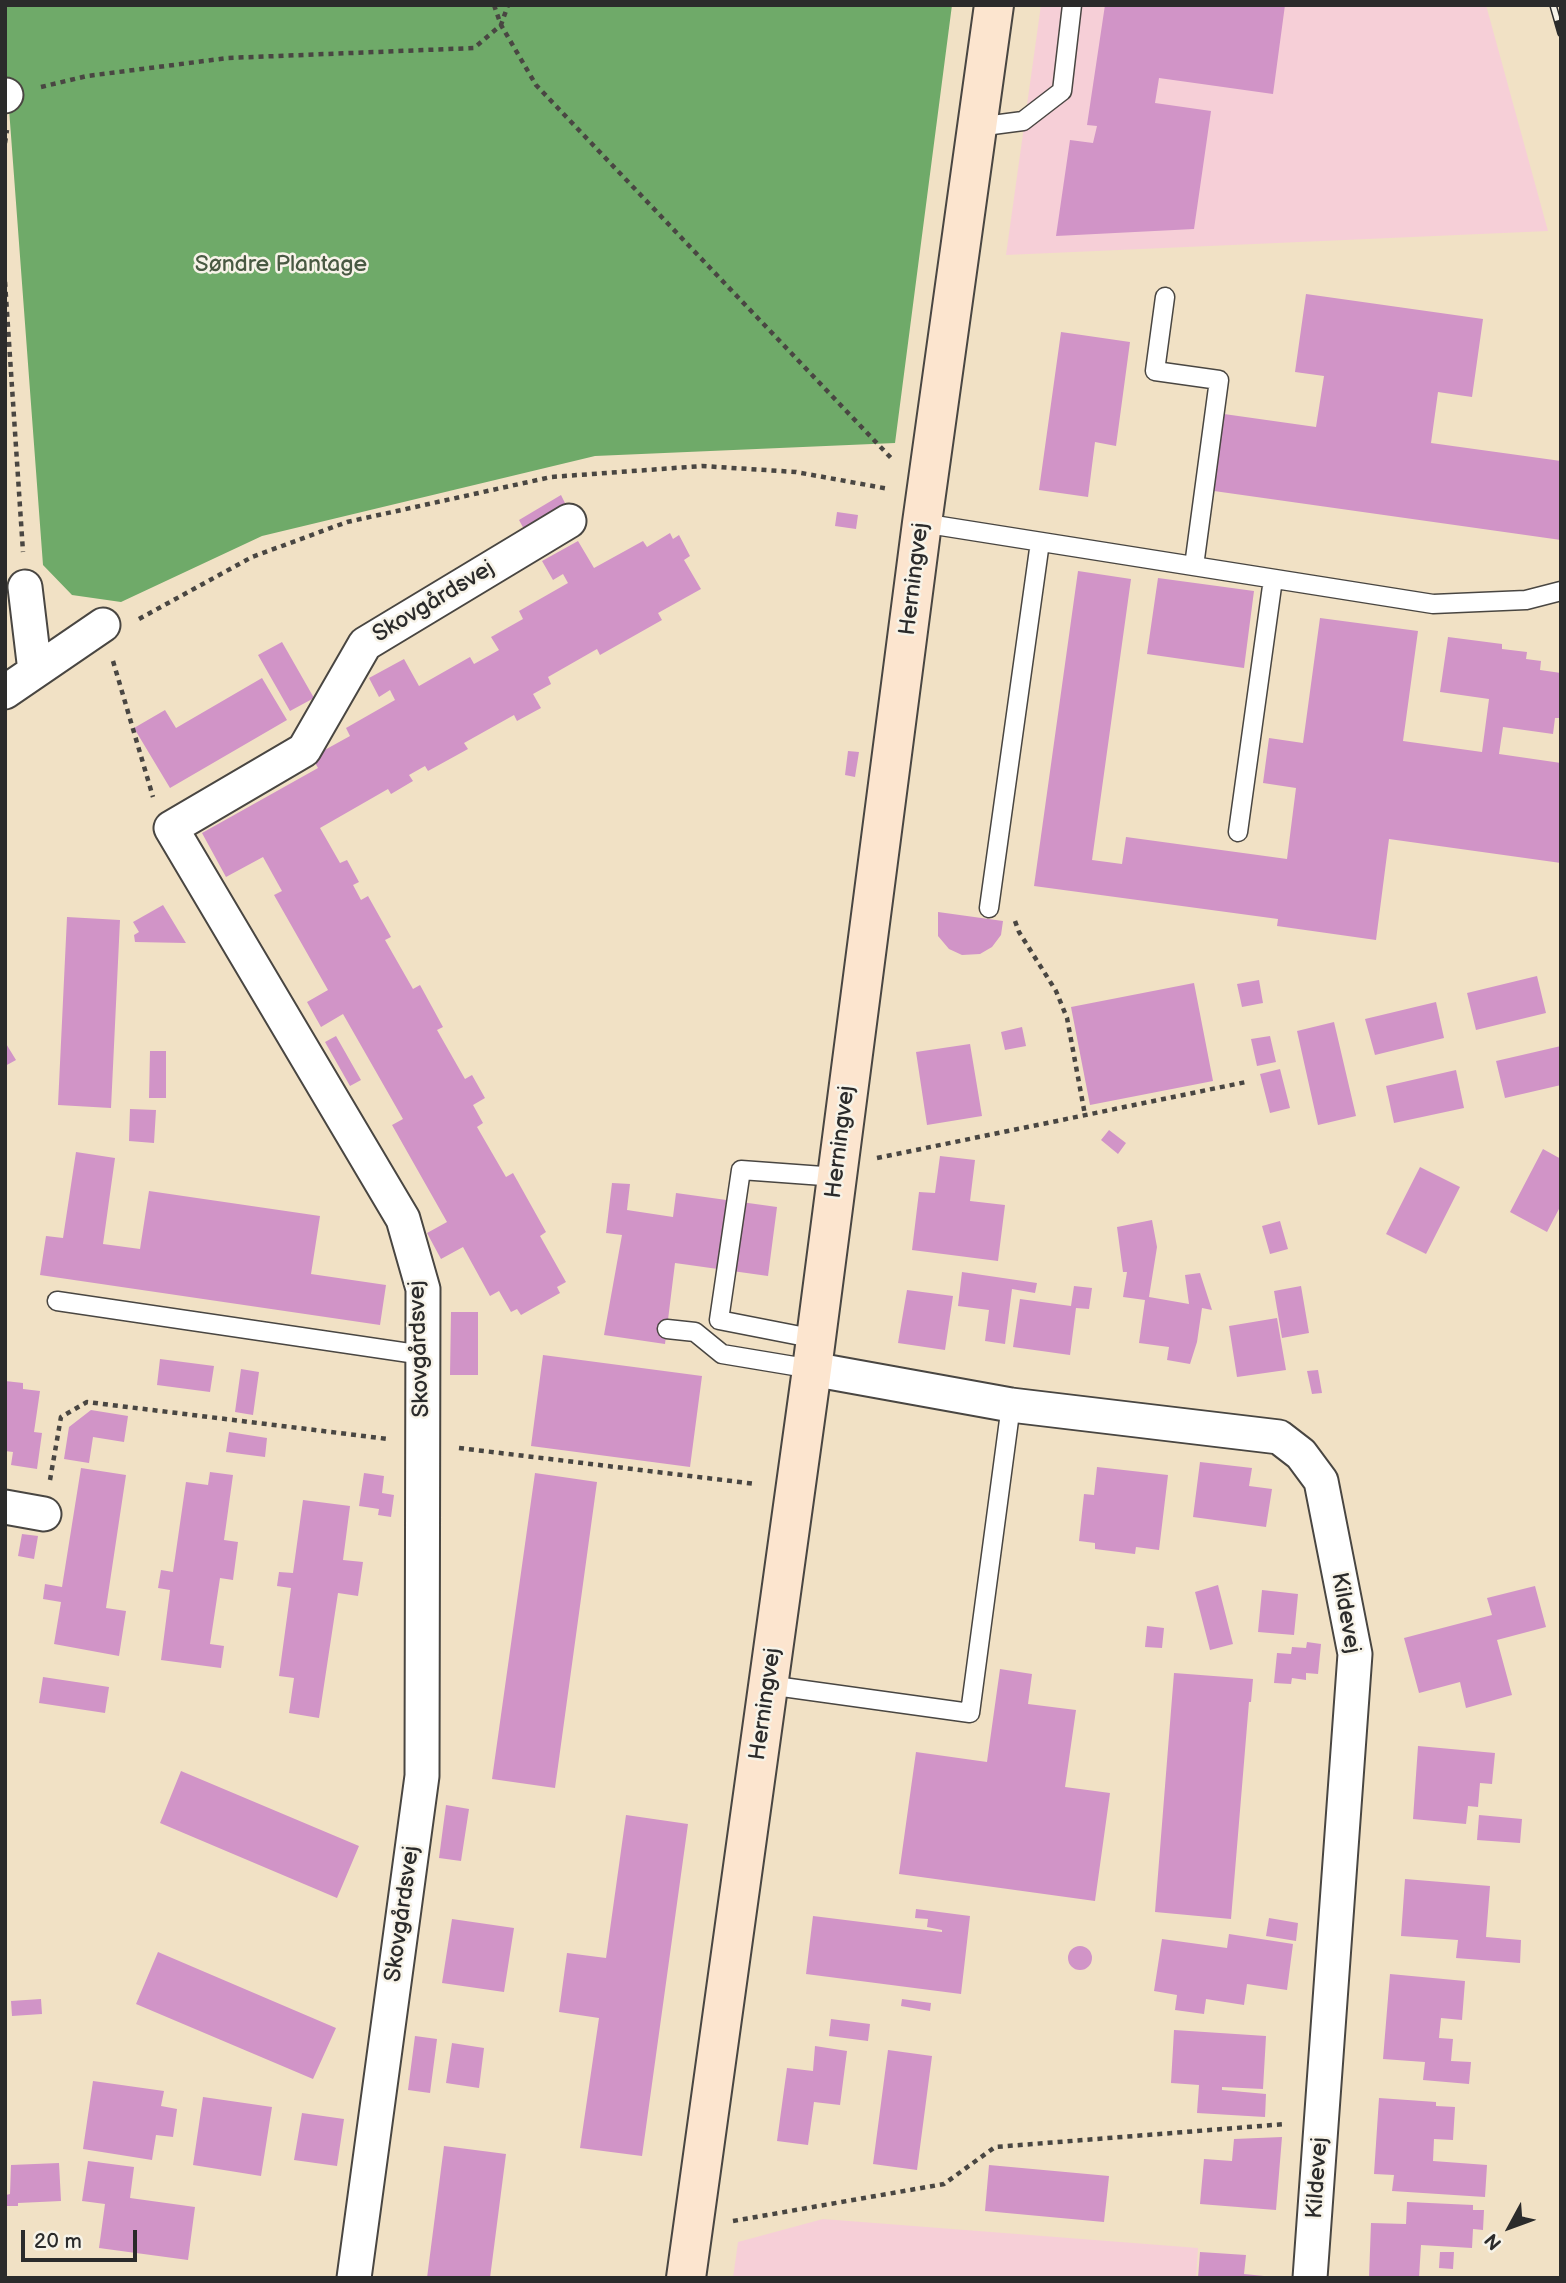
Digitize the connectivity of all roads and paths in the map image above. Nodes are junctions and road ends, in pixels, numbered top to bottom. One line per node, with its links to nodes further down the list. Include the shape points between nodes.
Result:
1 (494, 5): 5 (path)
2 (508, 5): 5 (path)
3 (994, 5): 7 (street, Herningvej)
4 (1072, 5): 7 (lane, via 1062,91 1023,121)
5 (501, 25): 6 (path, via 474,48 228,58 87,76); 10 (path, via 536,85)
6 (6, 95)
7 (977, 127): 10 (street, Herningvej)
8 (5, 282): 15 (path)
9 (1165, 297): 13 (lane, via 1155,371 1219,380)
10 (924, 509): 12 (lane); 26 (street, Herningvej)
11 (569, 521): 20 (street, Skovgårdsvej, via 365,644 304,750)
12 (1040, 541): 13 (lane); 22 (lane)
13 (1194, 566): 14 (lane)
14 (1273, 579): 16 (lane, via 1433,604 1526,600); 21 (lane)
15 (25, 587): 18 (street)
16 (1561, 591)
17 (103, 625): 18 (street); 20 (path, via 154,799)
18 (35, 671): 19 (street)
19 (5, 692)
20 (171, 828): 30 (street, Skovgårdsvej, via 403,1219 423,1289)
21 (1238, 832)
22 (989, 908)
23 (1017, 908): 25 (path, via 1014,921 1056,990 1067,1018)
24 (1246, 1082): 25 (path)
25 (1085, 1115): 26 (path)
26 (838, 1171): 29 (street, Herningvej); 29 (lane, via 741,1170 719,1320)
27 (57, 1301): 30 (lane)
28 (667, 1329): 29 (lane, via 695,1332 722,1354)
29 (814, 1354): 31 (street, Kildevej); 33 (street, Herningvej)
30 (423, 1355): 32 (street, Skovgårdsvej)
31 (1011, 1405): 36 (lane, via 970,1713); 37 (street, Kildevej, via 1279,1437 1301,1454 1321,1482 1355,1654)
32 (423, 1444): 33 (path); 35 (path, via 87,1402 61,1417); 39 (street, Skovgårdsvej, via 422,1776)
33 (795, 1489): 36 (street, Herningvej)
34 (5, 1507): 35 (street)
35 (44, 1514)
36 (768, 1685): 38 (street, Herningvej)
37 (1322, 2120): 38 (path, via 995,2147 944,2184 738,2221); 41 (street, Kildevej)
38 (694, 2221): 40 (street, Herningvej)
39 (354, 2278)
40 (686, 2278)
41 (1310, 2278)

